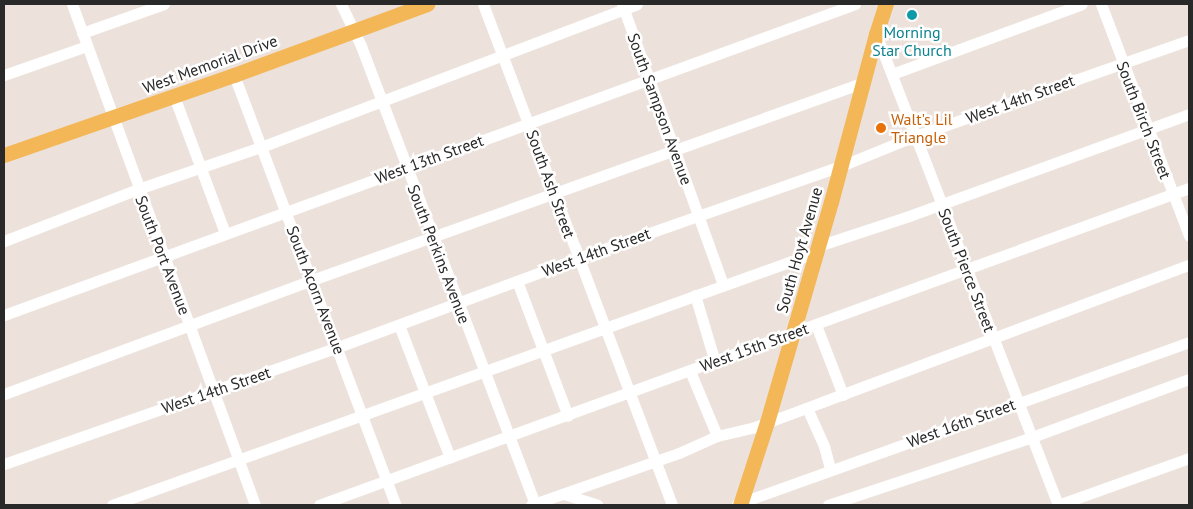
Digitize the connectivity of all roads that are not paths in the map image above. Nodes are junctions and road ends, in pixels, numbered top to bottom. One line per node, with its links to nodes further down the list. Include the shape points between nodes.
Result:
1 (72, 4): 13 (street, South Port Avenue)
2 (164, 4): 13 (street)
3 (341, 4): 12 (street, South Perkins Avenue)
4 (427, 4): 12 (main road, West Memorial Drive)
5 (483, 4): 17 (street, South Ash Street)
6 (638, 4): 11 (street)
7 (855, 4): 22 (street, West 13th Street)
8 (886, 4): 14 (main road, South Hoyt Avenue)
9 (1082, 4): 19 (street)
10 (1101, 4): 18 (street, South Birch Street)
11 (622, 6): 17 (street); 22 (street, South Sampson Avenue)
12 (353, 30): 21 (main road, West Memorial Drive); 25 (street, South Perkins Avenue)
13 (82, 33): 16 (street, South Port Avenue)
14 (876, 34): 19 (street, South Pierce Street); 23 (main road, South Hoyt Avenue)
15 (1189, 40): 18 (street, West 14th Street)
16 (87, 46): 20 (street); 27 (street, South Port Avenue)
17 (502, 55): 25 (street); 28 (street, South Ash Street)
18 (1122, 62): 29 (street, South Birch Street); 30 (street, West 14th Street)
19 (892, 74): 30 (street, South Pierce Street)
20 (4, 75)
21 (234, 75): 24 (main road, West Memorial Drive); 31 (street, South Acorn Avenue)
22 (649, 80): 28 (street, West 13th Street); 32 (street, South Sampson Avenue)
23 (862, 83): 32 (street); 34 (main road, South Hoyt Avenue)
24 (174, 96): 27 (main road, West Memorial Drive); 36 (street)
25 (381, 102): 31 (street); 35 (street, South Perkins Avenue)
26 (1189, 114): 29 (street)
27 (112, 117): 33 (main road, West Memorial Drive); 38 (street, South Port Avenue)
28 (528, 124): 35 (street, West 13th Street); 39 (street, South Ash Street)
29 (1148, 128): 40 (street, South Birch Street); 41 (street)
30 (915, 136): 34 (street, West 14th Street); 41 (street, South Pierce Street)
31 (261, 147): 36 (street); 42 (street, South Acorn Avenue)
32 (675, 151): 39 (street); 43 (street, South Sampson Avenue)
33 (4, 155)
34 (841, 166): 43 (street, West 14th Street); 48 (main road, South Hoyt Avenue)
35 (405, 167): 42 (street, West 13th Street); 46 (street, South Perkins Avenue)
36 (200, 168): 38 (street); 44 (street)
37 (1189, 188): 40 (street, West 15th Street)
38 (138, 189): 47 (street); 49 (street, South Port Avenue)
39 (554, 194): 46 (street); 50 (street, South Ash Street)
40 (1173, 194): 45 (street, South Birch Street); 52 (street, West 15th Street)
41 (942, 203): 48 (street); 52 (street, South Pierce Street)
42 (285, 211): 44 (street, West 13th Street); 53 (street, South Acorn Avenue)
43 (698, 215): 50 (street, West 14th Street); 55 (street, South Sampson Avenue)
44 (225, 233): 49 (street, West 13th Street)
45 (1189, 236)
46 (433, 237): 53 (street); 57 (street, South Perkins Avenue)
47 (4, 240)
48 (818, 249): 55 (street); 63 (main road, South Hoyt Avenue)
49 (163, 255): 58 (street, West 13th Street); 61 (street, South Port Avenue)
50 (578, 258): 54 (street, West 14th Street); 62 (street, South Ash Street)
51 (1189, 266): 64 (street)
52 (967, 269): 59 (street, West 15th Street); 64 (street, South Pierce Street)
53 (312, 280): 61 (street); 66 (street, South Acorn Avenue)
54 (517, 281): 57 (street, West 14th Street); 67 (street)
55 (723, 285): 56 (street)
56 (695, 295): 62 (street); 68 (street)
57 (458, 304): 60 (street, West 14th Street); 69 (street, South Perkins Avenue)
58 (4, 315)
59 (816, 324): 63 (street, West 15th Street); 76 (street)
60 (399, 325): 66 (street, West 14th Street); 73 (street)
61 (190, 326): 72 (street, South Port Avenue); 75 (street)
62 (604, 327): 67 (street); 74 (street, South Ash Street)
63 (792, 333): 68 (street, West 15th Street); 81 (main road, South Hoyt Avenue)
64 (994, 339): 76 (street); 77 (street, South Pierce Street)
65 (1189, 342): 77 (street, West 16th Street)
66 (338, 347): 72 (street, West 14th Street); 79 (street, South Acorn Avenue)
67 (542, 349): 69 (street); 80 (street)
68 (715, 362): 70 (street, West 15th Street)
69 (483, 370): 73 (street); 84 (street, South Perkins Avenue)
70 (690, 371): 74 (street, West 15th Street); 82 (street)
71 (1189, 379): 83 (street)
72 (213, 391): 85 (street, South Port Avenue); 89 (street, West 14th Street)
73 (424, 392): 79 (street); 86 (street)
74 (629, 392): 80 (street, West 15th Street); 88 (street, South Ash Street)
75 (4, 394)
76 (843, 395): 78 (street)
77 (1019, 402): 83 (street, South Pierce Street); 90 (street, West 16th Street)
78 (807, 408): 81 (street); 90 (street, via 824,446)
79 (363, 415): 85 (street); 91 (street, South Acorn Avenue)
80 (568, 416): 84 (street, West 15th Street)
81 (767, 422): 82 (street); 93 (main road, South Hoyt Avenue)
82 (717, 436): 88 (street)
83 (1032, 437): 101 (street); 102 (street, South Pierce Street)
84 (508, 438): 86 (street, West 15th Street); 98 (street, South Perkins Avenue)
85 (239, 458): 94 (street); 95 (street, South Port Avenue)
86 (450, 458): 91 (street, West 15th Street)
87 (1189, 458): 102 (street)
88 (656, 461): 92 (street); 100 (street, South Ash Street)
89 (4, 464)
90 (830, 469): 93 (street, West 16th Street)
91 (387, 480): 96 (street, West 15th Street); 97 (street, South Acorn Avenue)
92 (564, 494): 98 (street); 99 (street)
93 (738, 504)
94 (112, 505)
95 (255, 505)
96 (319, 505)
97 (396, 505)
98 (534, 505)
99 (597, 505)
100 (672, 505)
101 (828, 505)
102 (1058, 505)

